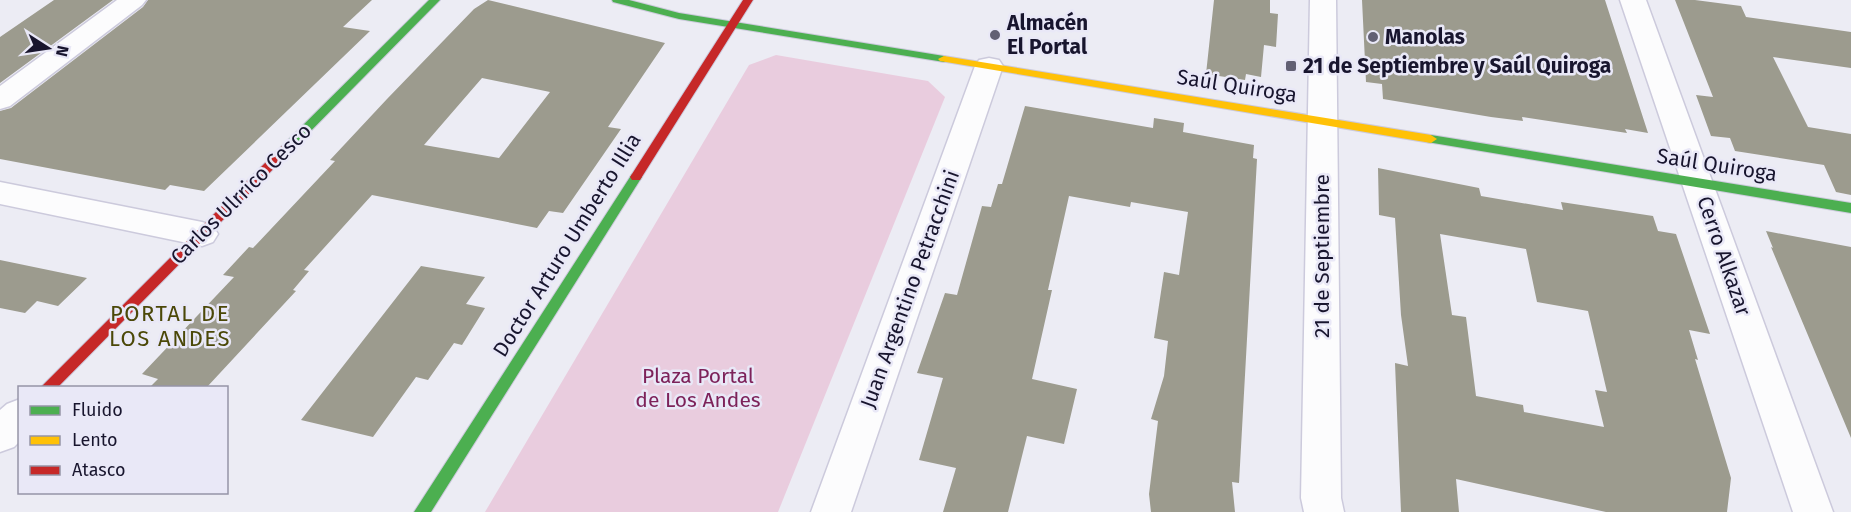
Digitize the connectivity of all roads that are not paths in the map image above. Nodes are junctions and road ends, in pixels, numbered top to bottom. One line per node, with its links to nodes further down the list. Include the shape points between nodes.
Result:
1 (134, 0): 9 (street)
2 (435, 0): 14 (street, Carlos Ulrrico Cesco)
3 (617, 0): 7 (street, Saúl Quiroga)
4 (748, 0): 7 (street, Doctor Arturo Umberto Illia)
5 (1323, 0): 10 (street, 21 de Septiembre)
6 (1633, 0): 11 (street, Cerro Alkazar)
7 (732, 24): 8 (street, Saúl Quiroga); 18 (street, Doctor Arturo Umberto Illia)
8 (989, 66): 10 (street, Saúl Quiroga); 19 (street, Juan Argentino Petracchini)
9 (0, 100)
10 (1322, 121): 11 (street, Saúl Quiroga); 20 (street, 21 de Septiembre)
11 (1699, 183): 13 (street, Saúl Quiroga); 21 (street, Cerro Alkazar)
12 (0, 193): 14 (street)
13 (1851, 208)
14 (202, 234): 15 (street, Carlos Ulrrico Cesco)
15 (48, 386)
16 (18, 417): 17 (street)
17 (0, 435)
18 (422, 512)
19 (831, 512)
20 (1324, 512)
21 (1813, 512)

